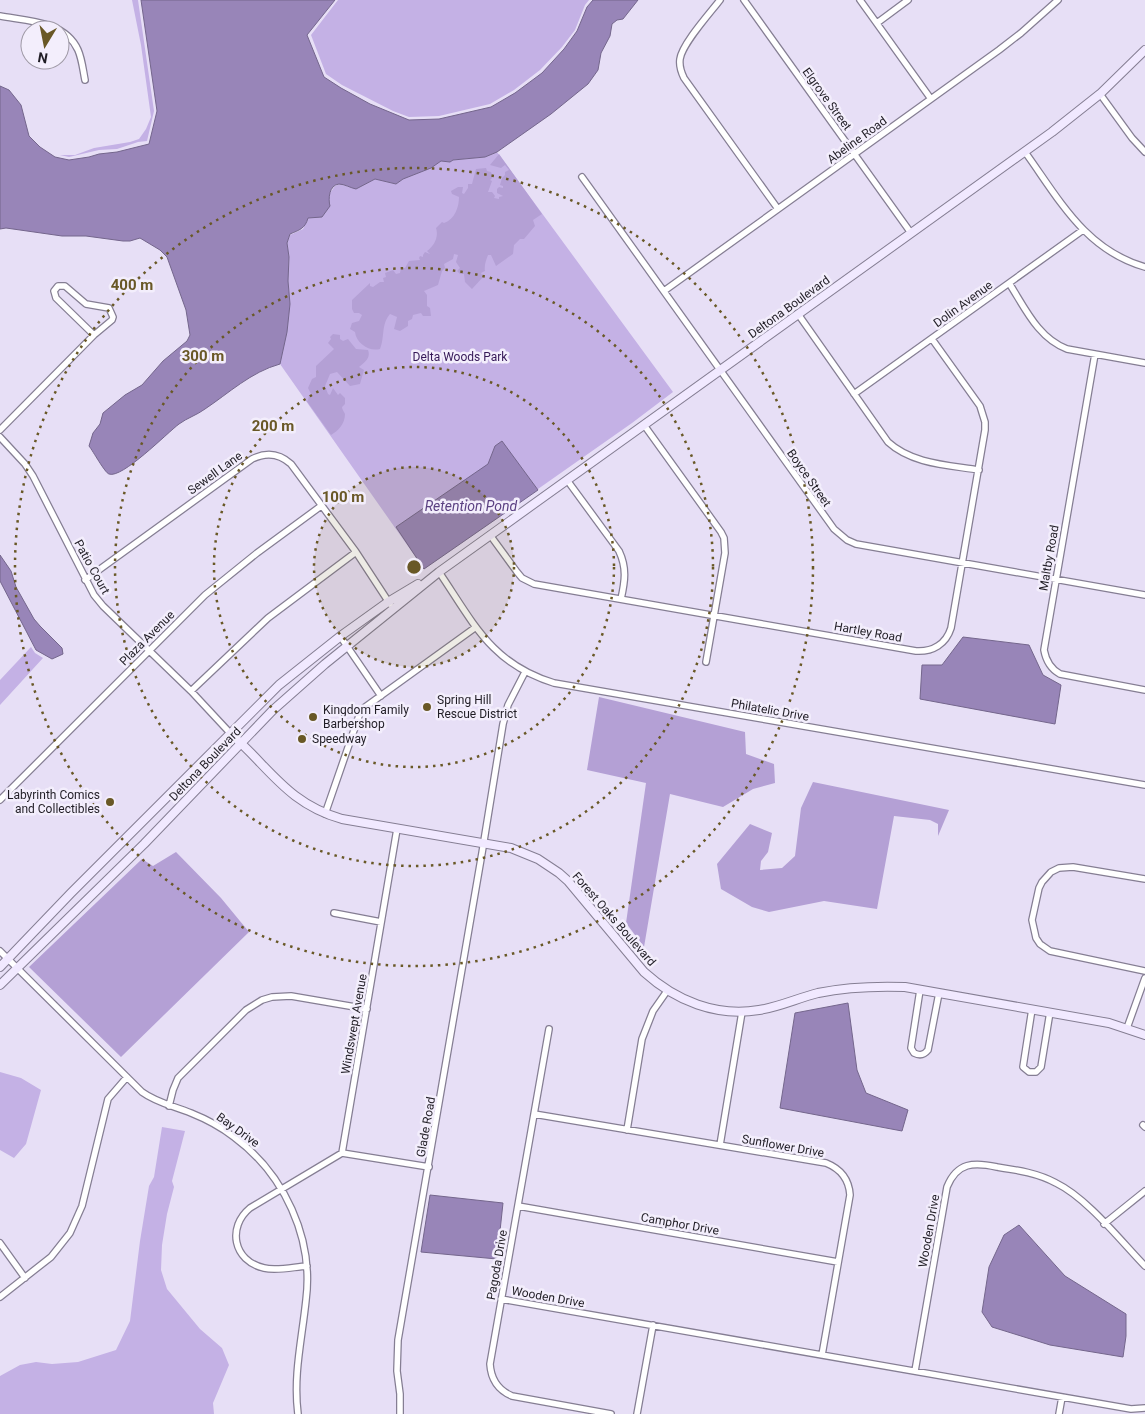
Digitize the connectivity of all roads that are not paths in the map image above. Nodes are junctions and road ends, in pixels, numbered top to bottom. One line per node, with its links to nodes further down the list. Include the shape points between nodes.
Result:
1 (720, 0): 16 (street, via 684,47 681,71)
2 (744, 0): 14 (street, Elgrove Street)
3 (860, 0): 7 (street)
4 (908, 0): 7 (street)
5 (1058, 0): 11 (street, Abeline Road, via 1021,33)
6 (0, 16): 9 (street, via 53,26 67,35 78,48)
7 (877, 23): 11 (street)
8 (1145, 50): 10 (main road, Deltona Boulevard)
9 (85, 80)
10 (1100, 94): 12 (main road, Deltona Boulevard); 13 (street)
11 (931, 99): 14 (street, Abeline Road)
12 (1025, 152): 17 (street); 18 (main road, Deltona Boulevard)
13 (1145, 152)
14 (854, 154): 16 (street, Abeline Road); 18 (street, Elgrove Street)
15 (582, 177): 21 (street, Boyce Street)
16 (778, 209): 21 (street, Abeline Road)
17 (1083, 230): 19 (street, via 1104,249); 20 (street, Dolin Avenue)
18 (911, 233): 22 (main road, Deltona Boulevard)
19 (1145, 267)
20 (1009, 283): 24 (street, Dolin Avenue); 25 (street, via 1050,340 1067,349)
21 (664, 290): 27 (street, Boyce Street)
22 (798, 314): 27 (main road, Deltona Boulevard); 28 (street)
23 (94, 335): 23 (street, via 112,320 112,312 109,308 86,304 66,286 58,286 54,291 56,298); 30 (street)
24 (932, 339): 28 (street, Dolin Avenue); 32 (street, Hartley Road, via 983,412 985,430)
25 (1095, 354): 26 (street); 39 (street, Maltby Road)
26 (1145, 363)
27 (721, 370): 29 (main road, Deltona Boulevard); 37 (street, Boyce Street, via 840,536 856,544)
28 (854, 394): 32 (street, via 888,442 905,455)
29 (644, 424): 33 (main road, Deltona Boulevard); 45 (street, via 724,538 725,553)
30 (0, 430)
31 (0, 437): 40 (street, Patio Court, via 33,476)
32 (978, 470): 37 (street, Hartley Road)
33 (567, 480): 35 (main road, Deltona Boulevard); 42 (street, via 623,559 625,578)
34 (321, 506): 36 (street, Sewell Lane); 40 (street, Sewell Lane, via 286,460 272,454 258,456); 49 (street, Plaza Avenue, via 232,572)
35 (490, 535): 38 (main road, Deltona Boulevard); 42 (street, Hartley Road, via 516,572 528,582)
36 (356, 552): 43 (street, Sewell Lane); 53 (street, via 268,618)
37 (963, 563): 39 (street, Boyce Street); 45 (street, Hartley Road, via 949,633 942,643 929,650 916,651)
38 (439, 572): 43 (main road, Deltona Boulevard); 44 (main road, Deltona Boulevard); 46 (street, Philatelic Drive)
39 (1056, 579): 41 (street, Boyce Street); 52 (street, Maltby Road, via 1044,650 1052,668 1066,676)
40 (85, 580): 49 (street, Patio Court, via 103,606)
41 (1145, 595)
42 (621, 599): 45 (street, Hartley Road)
43 (388, 602): 44 (street, Sewell Lane); 47 (main road, Deltona Boulevard)
44 (393, 610): 48 (main road, Deltona Boulevard)
45 (714, 615): 50 (street)
46 (476, 627): 51 (street, Philatelic Drive, via 499,654); 54 (street)
47 (340, 636): 48 (street); 55 (main road, Deltona Boulevard, via 279,685)
48 (348, 647): 54 (street); 56 (main road, Deltona Boulevard, via 300,685)
49 (148, 651): 53 (street, Patio Court); 58 (street, Plaza Avenue)
50 (706, 662)
51 (524, 672): 57 (street, Philatelic Drive, via 554,683); 62 (street, Glade Road, via 504,719)
52 (1145, 690)
53 (191, 691): 55 (street, Patio Court)
54 (381, 696): 59 (street, via 361,710)
55 (231, 734): 56 (main road, Forest Oaks Boulevard); 61 (main road, Deltona Boulevard)
56 (241, 743): 59 (main road, Forest Oaks Boulevard, via 289,792); 63 (main road, Deltona Boulevard)
57 (1145, 785)
58 (0, 800)
59 (325, 814): 60 (main road, Forest Oaks Boulevard)
60 (398, 829): 62 (main road, Forest Oaks Boulevard); 66 (street, Windswept Avenue)
61 (130, 834): 63 (main road); 68 (main road, Deltona Boulevard)
62 (484, 843): 75 (main road, Forest Oaks Boulevard, via 524,852 559,873 644,972); 90 (street, Glade Road)
63 (142, 846): 70 (main road, Deltona Boulevard)
64 (1145, 879): 71 (street, via 1073,867 1059,868 1042,882 1032,920 1036,938 1050,951)
65 (334, 913): 66 (street)
66 (382, 922): 77 (street, Windswept Avenue)
67 (0, 951): 68 (street, Bay Drive)
68 (8, 960): 69 (main road, Deltona Boulevard); 70 (street, Bay Drive)
69 (0, 967)
70 (18, 968): 73 (main road, Deltona Boulevard); 84 (street, Bay Drive)
71 (1145, 971)
72 (1145, 978): 81 (street)
73 (0, 985)
74 (920, 990): 76 (main road, Forest Oaks Boulevard); 76 (street, via 911,1048 919,1055 928,1050); 79 (main road, Forest Oaks Boulevard, via 883,986 841,989)
75 (667, 991): 79 (main road, Forest Oaks Boulevard, via 699,1006); 87 (street, via 652,1011 642,1039)
76 (938, 993): 78 (main road, Forest Oaks Boulevard)
77 (366, 1009): 85 (street, via 291,996 262,1000 246,1010 178,1078); 89 (street, Windswept Avenue)
78 (1032, 1009): 80 (main road, Forest Oaks Boulevard); 80 (street, via 1023,1067 1029,1072 1036,1072 1040,1067)
79 (742, 1012): 88 (street)
80 (1050, 1012): 81 (main road, Forest Oaks Boulevard)
81 (1127, 1028): 83 (main road, Forest Oaks Boulevard)
82 (548, 1030): 86 (street, Pagoda Drive)
83 (1145, 1035)
84 (127, 1078): 85 (street, Bay Drive, via 151,1098); 99 (street, via 108,1099 77,1220 52,1257)
85 (169, 1106): 91 (street, Bay Drive, via 206,1119 234,1136 259,1159)
86 (534, 1114): 87 (street, Sunflower Drive); 93 (street, Pagoda Drive)
87 (627, 1130): 88 (street, Sunflower Drive)
88 (720, 1145): 96 (street, Sunflower Drive, via 826,1163 839,1170 848,1182 850,1195)
89 (342, 1153): 90 (street); 91 (street)
90 (429, 1167): 108 (street, Glade Road, via 398,1340)
91 (282, 1189): 97 (street, Bay Drive, via 300,1230); 97 (street, via 244,1213 237,1226 238,1246 245,1257 258,1266 272,1269)
92 (1145, 1191): 94 (street)
93 (518, 1206): 96 (street, Camphor Drive); 101 (street, Pagoda Drive)
94 (1104, 1224): 98 (street, Wooden Drive); 104 (street, Wooden Drive, via 1074,1194 1043,1177 981,1163 958,1170 947,1187)
95 (0, 1243): 99 (street)
96 (838, 1262): 103 (street, Sunflower Drive)
97 (307, 1266): 107 (street, Bay Drive, via 307,1299 296,1383)
98 (1145, 1266)
99 (25, 1278): 100 (street)
100 (0, 1296)
101 (502, 1299): 102 (street, Wooden Drive); 109 (street, Pagoda Drive, via 490,1364 492,1378 500,1389 512,1396)
102 (653, 1325): 103 (street, Wooden Drive); 110 (street)
103 (822, 1355): 104 (street, Wooden Drive)
104 (915, 1371): 105 (street, Wooden Drive)
105 (1062, 1397): 106 (street, Wooden Drive, via 1131,1409); 111 (street)
106 (1145, 1408)
107 (298, 1414)
108 (400, 1414)
109 (611, 1414)
110 (638, 1414)
111 (1059, 1414)

